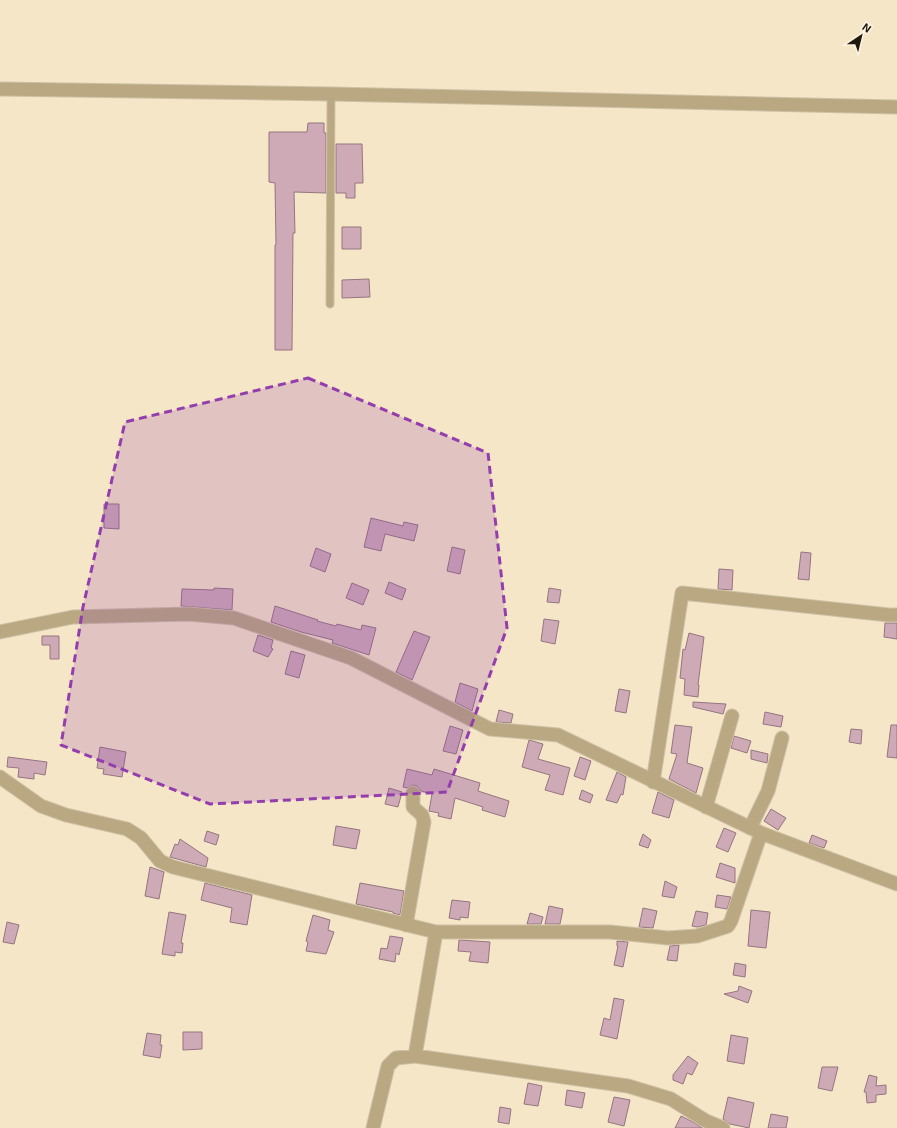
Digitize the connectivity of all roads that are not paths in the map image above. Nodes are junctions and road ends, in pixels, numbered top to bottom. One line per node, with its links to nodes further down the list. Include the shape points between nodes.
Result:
1 (0, 89): 2 (street)
2 (331, 94): 3 (street); 4 (lane)
3 (897, 108)
4 (330, 304)
5 (897, 615): 10 (street, via 682,593)
6 (0, 632): 10 (street, via 73,618 189,614 234,618 351,658 490,729 558,735)
7 (732, 716): 12 (street)
8 (782, 738): 13 (street)
9 (0, 777): 15 (street, via 41,806 127,830 141,838 160,861 173,867)
10 (653, 782): 12 (street)
11 (413, 793): 15 (street, via 413,807 422,815 424,822)
12 (706, 807): 13 (street)
13 (755, 831): 14 (street); 16 (street, via 732,921 728,926 697,936 668,938 610,932)
14 (897, 884)
15 (406, 925): 16 (street)
16 (436, 932): 17 (street)
17 (415, 1056): 18 (street, via 396,1058 388,1066); 19 (street, via 628,1086 670,1099 706,1121)
18 (373, 1128)
19 (723, 1128)

